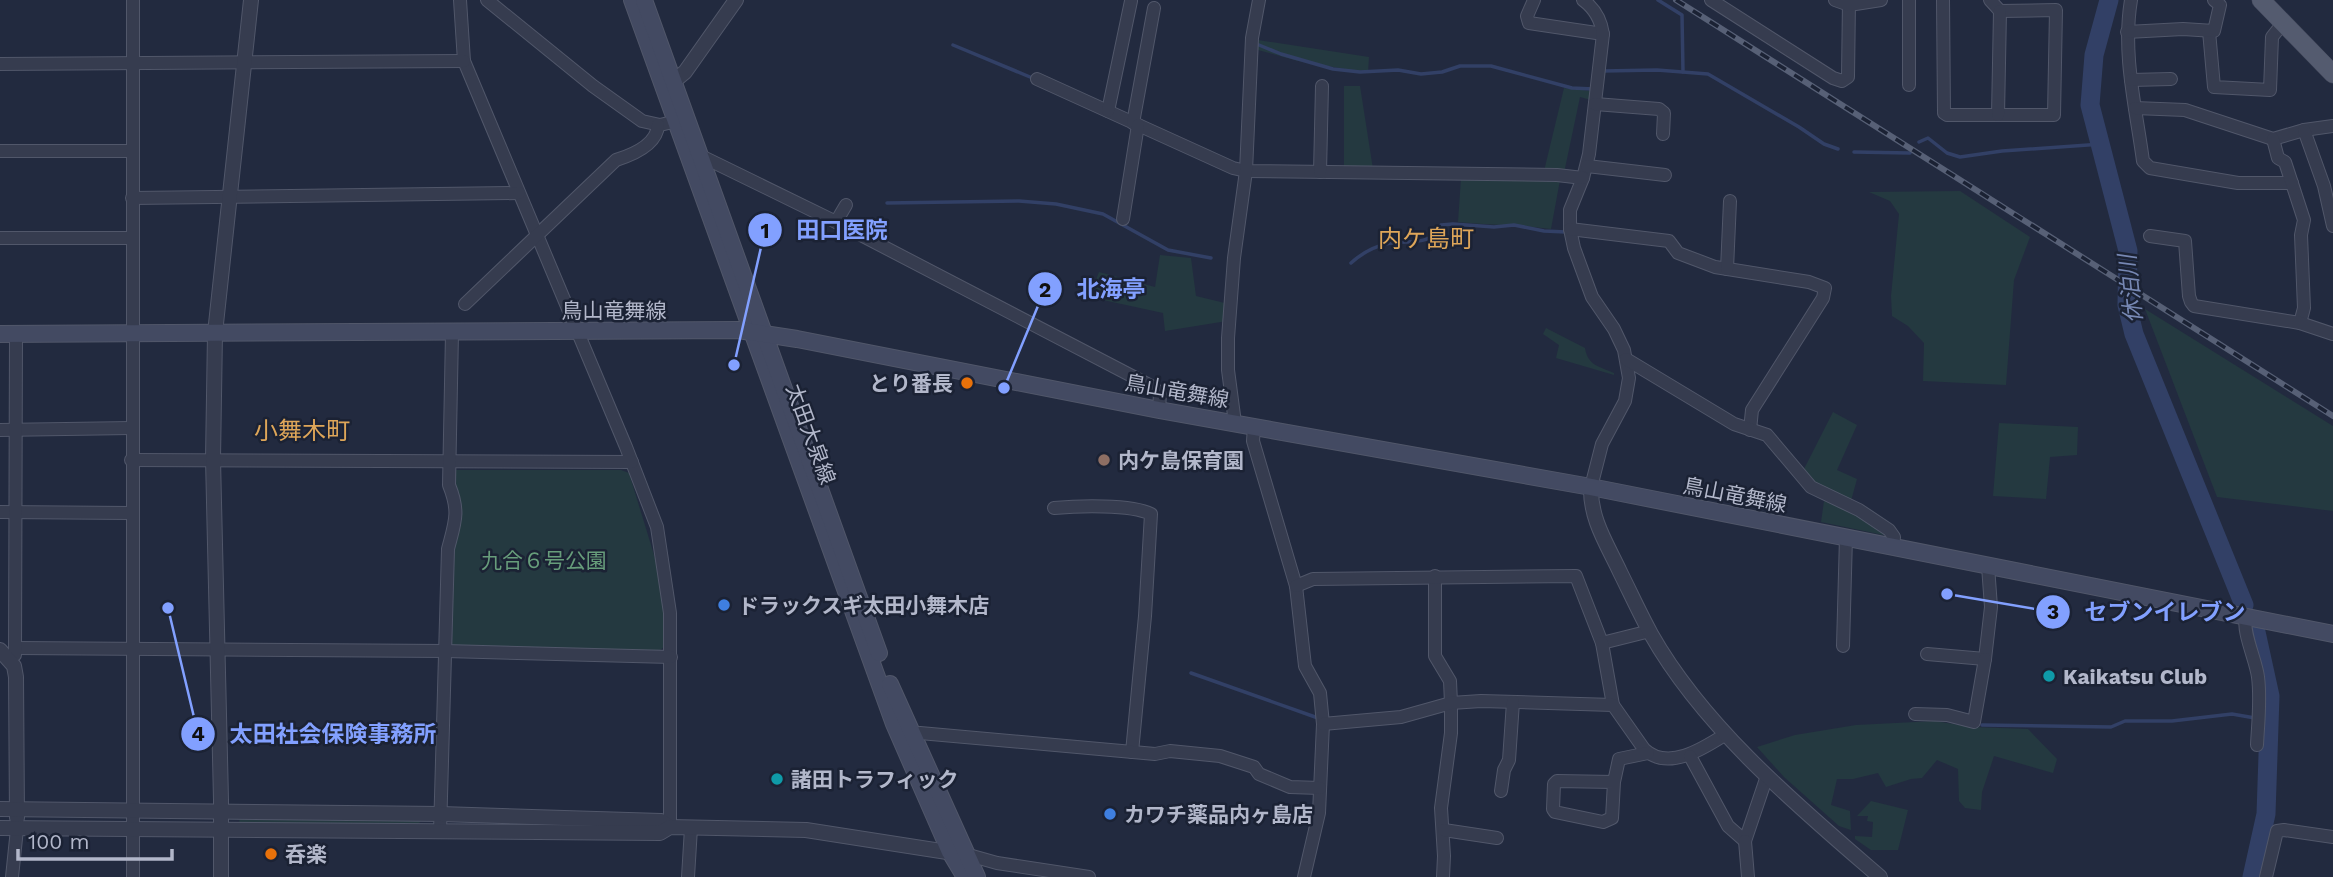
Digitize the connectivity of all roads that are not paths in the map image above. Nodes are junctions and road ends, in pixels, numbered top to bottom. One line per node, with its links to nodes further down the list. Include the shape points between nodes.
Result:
1 (133, 0): 29 (street)
2 (251, 0): 30 (street)
3 (460, 0): 28 (street)
4 (487, 0): 45 (street, via 616,104 642,121)
5 (632, 0): 36 (main road, 太田大泉線)
6 (644, 0): 36 (main road, 太田大泉線)
7 (736, 0): 36 (street, via 685,72)
8 (1259, 0): 53 (street, via 1252,38)
9 (1534, 0): 27 (street, via 1529,23)
10 (1583, 0): 27 (street, via 1597,16)
11 (1835, 0): 21 (street)
12 (1881, 0): 21 (street)
13 (1909, 0): 37 (street)
14 (1943, 0): 42 (street, via 1944,113)
15 (1990, 0): 23 (street)
16 (2131, 0): 26 (street)
17 (2214, 0): 25 (street, via 2220,5 2214,31)
18 (2261, 0): 24 (main road)
19 (1131, 1): 41 (street)
20 (1718, 2): 21 (street, via 1842,81 1847,77)
21 (1849, 3)
22 (1154, 8): 44 (street)
23 (2000, 11): 42 (street); 42 (street, via 2056,10 2054,115)
24 (2283, 23): 25 (street, via 2272,37 2270,90 2214,88); 32 (main road)
25 (2209, 31): 26 (street)
26 (2127, 32): 35 (street)
27 (1602, 34): 39 (street)
28 (464, 61): 30 (street); 59 (street)
29 (132, 63): 30 (street); 31 (street); 51 (street)
30 (244, 63): 60 (street)
31 (0, 64)
32 (2333, 74)
33 (1037, 79): 41 (street)
34 (2171, 79): 35 (street)
35 (2131, 80): 40 (street)
36 (668, 83): 43 (main road, 太田大泉線)
37 (1909, 85)
38 (1322, 86): 54 (street)
39 (1595, 104): 48 (street, via 1659,109 1664,113); 55 (street)
40 (2135, 108): 49 (street, via 2185,110); 57 (street, via 2143,161 2150,168 2238,183)
41 (1108, 111): 44 (street)
42 (1998, 115)
43 (682, 120): 45 (street); 52 (main road, 太田大泉線); 79 (main road, 太田大泉線)
44 (1135, 124): 53 (street); 64 (street)
45 (658, 125): 68 (street, via 654,138 616,160)
46 (2333, 126): 47 (street)
47 (2304, 130): 49 (street); 58 (street)
48 (1663, 134)
49 (2273, 139): 57 (street)
50 (0, 151): 51 (street)
51 (131, 151): 61 (street)
52 (701, 156): 65 (street); 79 (main road, 太田大泉線)
53 (1246, 171): 54 (street); 84 (street, via 1228,338)
54 (1320, 172): 55 (street)
55 (1585, 172): 56 (street); 67 (street, via 1570,211)
56 (1665, 175)
57 (2292, 183): 74 (street, via 2304,220)
58 (2328, 185): 66 (street)
59 (519, 193): 60 (street); 68 (street)
60 (229, 196): 61 (street); 77 (street)
61 (132, 198): 71 (street)
62 (1730, 201): 72 (street)
63 (846, 205): 65 (street)
64 (1123, 219)
65 (836, 222): 83 (street, via 1153,387 1160,394)
66 (2333, 226)
67 (1570, 229): 72 (street, via 1669,241 1678,253); 82 (street, via 1592,297 1619,338)
68 (537, 234): 73 (street); 75 (street)
69 (2150, 236): 74 (street, via 2185,240 2189,296 2194,306)
70 (0, 238): 71 (street)
71 (133, 238): 76 (street)
72 (1727, 269): 89 (street, via 1825,288 1752,410)
73 (465, 304)
74 (2300, 323): 81 (street)
75 (578, 331): 78 (main road, 鳥山竜舞線); 79 (main road, 鳥山竜舞線); 92 (street)
76 (131, 333): 77 (main road, 鳥山竜舞線); 80 (main road, 鳥山竜舞線); 86 (street)
77 (215, 333): 78 (main road, 鳥山竜舞線); 90 (street)
78 (452, 333): 93 (street)
79 (759, 333): 83 (main road, 鳥山竜舞線); 124 (main road, 太田大泉線)
80 (8, 334): 87 (street)
81 (2333, 334)
82 (1626, 359): 89 (street); 94 (street, via 1627,395 1602,444)
83 (1159, 410): 84 (main road, 鳥山竜舞線)
84 (1235, 423): 85 (main road, 鳥山竜舞線)
85 (1254, 427): 94 (main road, 鳥山竜舞線); 103 (street, via 1253,441)
86 (131, 428): 87 (street); 91 (street)
87 (16, 429): 88 (street); 97 (street)
88 (0, 430)
89 (1750, 430): 100 (street, via 1767,435 1811,488 1852,506 1889,530 1894,537)
90 (213, 459): 91 (street); 93 (street); 112 (street)
91 (131, 460): 98 (street)
92 (632, 462): 93 (street); 115 (street, via 657,527 670,613)
93 (450, 463): 113 (street, via 449,485 457,517 448,549)
94 (1591, 487): 99 (main road, 鳥山竜舞線); 105 (street, via 1594,519)
95 (1054, 508): 126 (street, via 1115,506 1151,514)
96 (0, 512): 97 (street)
97 (16, 512): 98 (street); 109 (street)
98 (131, 513): 111 (street)
99 (1846, 537): 100 (main road, 鳥山竜舞線); 108 (street)
100 (1892, 547): 101 (main road, 鳥山竜舞線)
101 (1988, 566): 104 (main road, 鳥山竜舞線); 116 (street, via 1992,607)
102 (1435, 576): 103 (street, via 1313,579); 107 (street, via 1576,576); 119 (street, via 1435,656 1450,681)
103 (1296, 586): 122 (street, via 1305,666 1320,693)
104 (2246, 617): 106 (main road, 鳥山竜舞線); 125 (street, via 2260,694)
105 (1650, 631): 107 (street); 123 (street)
106 (2333, 634)
107 (1602, 643): 120 (street)
108 (1843, 646)
109 (16, 648): 111 (street); 117 (street)
110 (0, 650): 117 (street)
111 (131, 650): 112 (street); 135 (street)
112 (219, 651): 113 (street); 136 (street)
113 (446, 651): 115 (street); 137 (street)
114 (1927, 654): 116 (street)
115 (671, 657): 138 (street)
116 (1985, 659): 121 (street, via 1974,722)
117 (14, 666): 134 (street)
118 (1513, 702): 119 (street); 120 (street); 132 (street, via 1509,760)
119 (1451, 703): 122 (street, via 1401,717); 143 (street, via 1441,808)
120 (1613, 705): 127 (street)
121 (1915, 714)
122 (1323, 724): 131 (street)
123 (1726, 734): 128 (street); 129 (street)
124 (906, 737): 126 (street, via 920,733); 149 (main road, 太田大泉線)
125 (2257, 745)
126 (1132, 752): 131 (street, via 1220,756 1254,767 1259,774 1290,787)
127 (1648, 753): 128 (street); 130 (street, via 1619,759)
128 (1690, 756): 148 (street, via 1728,825)
129 (1766, 776): 148 (street); 160 (street)
130 (1614, 782): 130 (street, via 1609,821 1553,809 1557,781)
131 (1321, 788): 157 (street)
132 (1501, 791)
133 (0, 809): 134 (street)
134 (17, 809): 135 (street); 141 (street)
135 (131, 810): 136 (street); 142 (street)
136 (221, 811): 137 (street); 144 (street)
137 (441, 814): 138 (street, via 661,821); 145 (street)
138 (670, 827): 140 (street); 145 (street, via 660,833)
139 (0, 828): 141 (street)
140 (691, 828): 149 (street, via 806,830); 153 (street)
141 (17, 829): 142 (street); 150 (street)
142 (133, 829): 144 (street); 151 (street)
143 (1444, 830): 147 (street); 158 (street)
144 (222, 831): 145 (street); 152 (street)
145 (440, 832)
146 (2333, 837): 161 (street, via 2277,831)
147 (1497, 838)
148 (1745, 841): 159 (street)
149 (958, 853): 154 (main road, 太田大泉線); 155 (main road, 太田大泉線); 156 (street)
150 (12, 877)
151 (132, 877)
152 (221, 877)
153 (688, 877)
154 (965, 877)
155 (977, 877)
156 (1089, 877)
157 (1304, 877)
158 (1443, 877)
159 (1748, 877)
160 (1880, 877)
161 (2266, 877)

